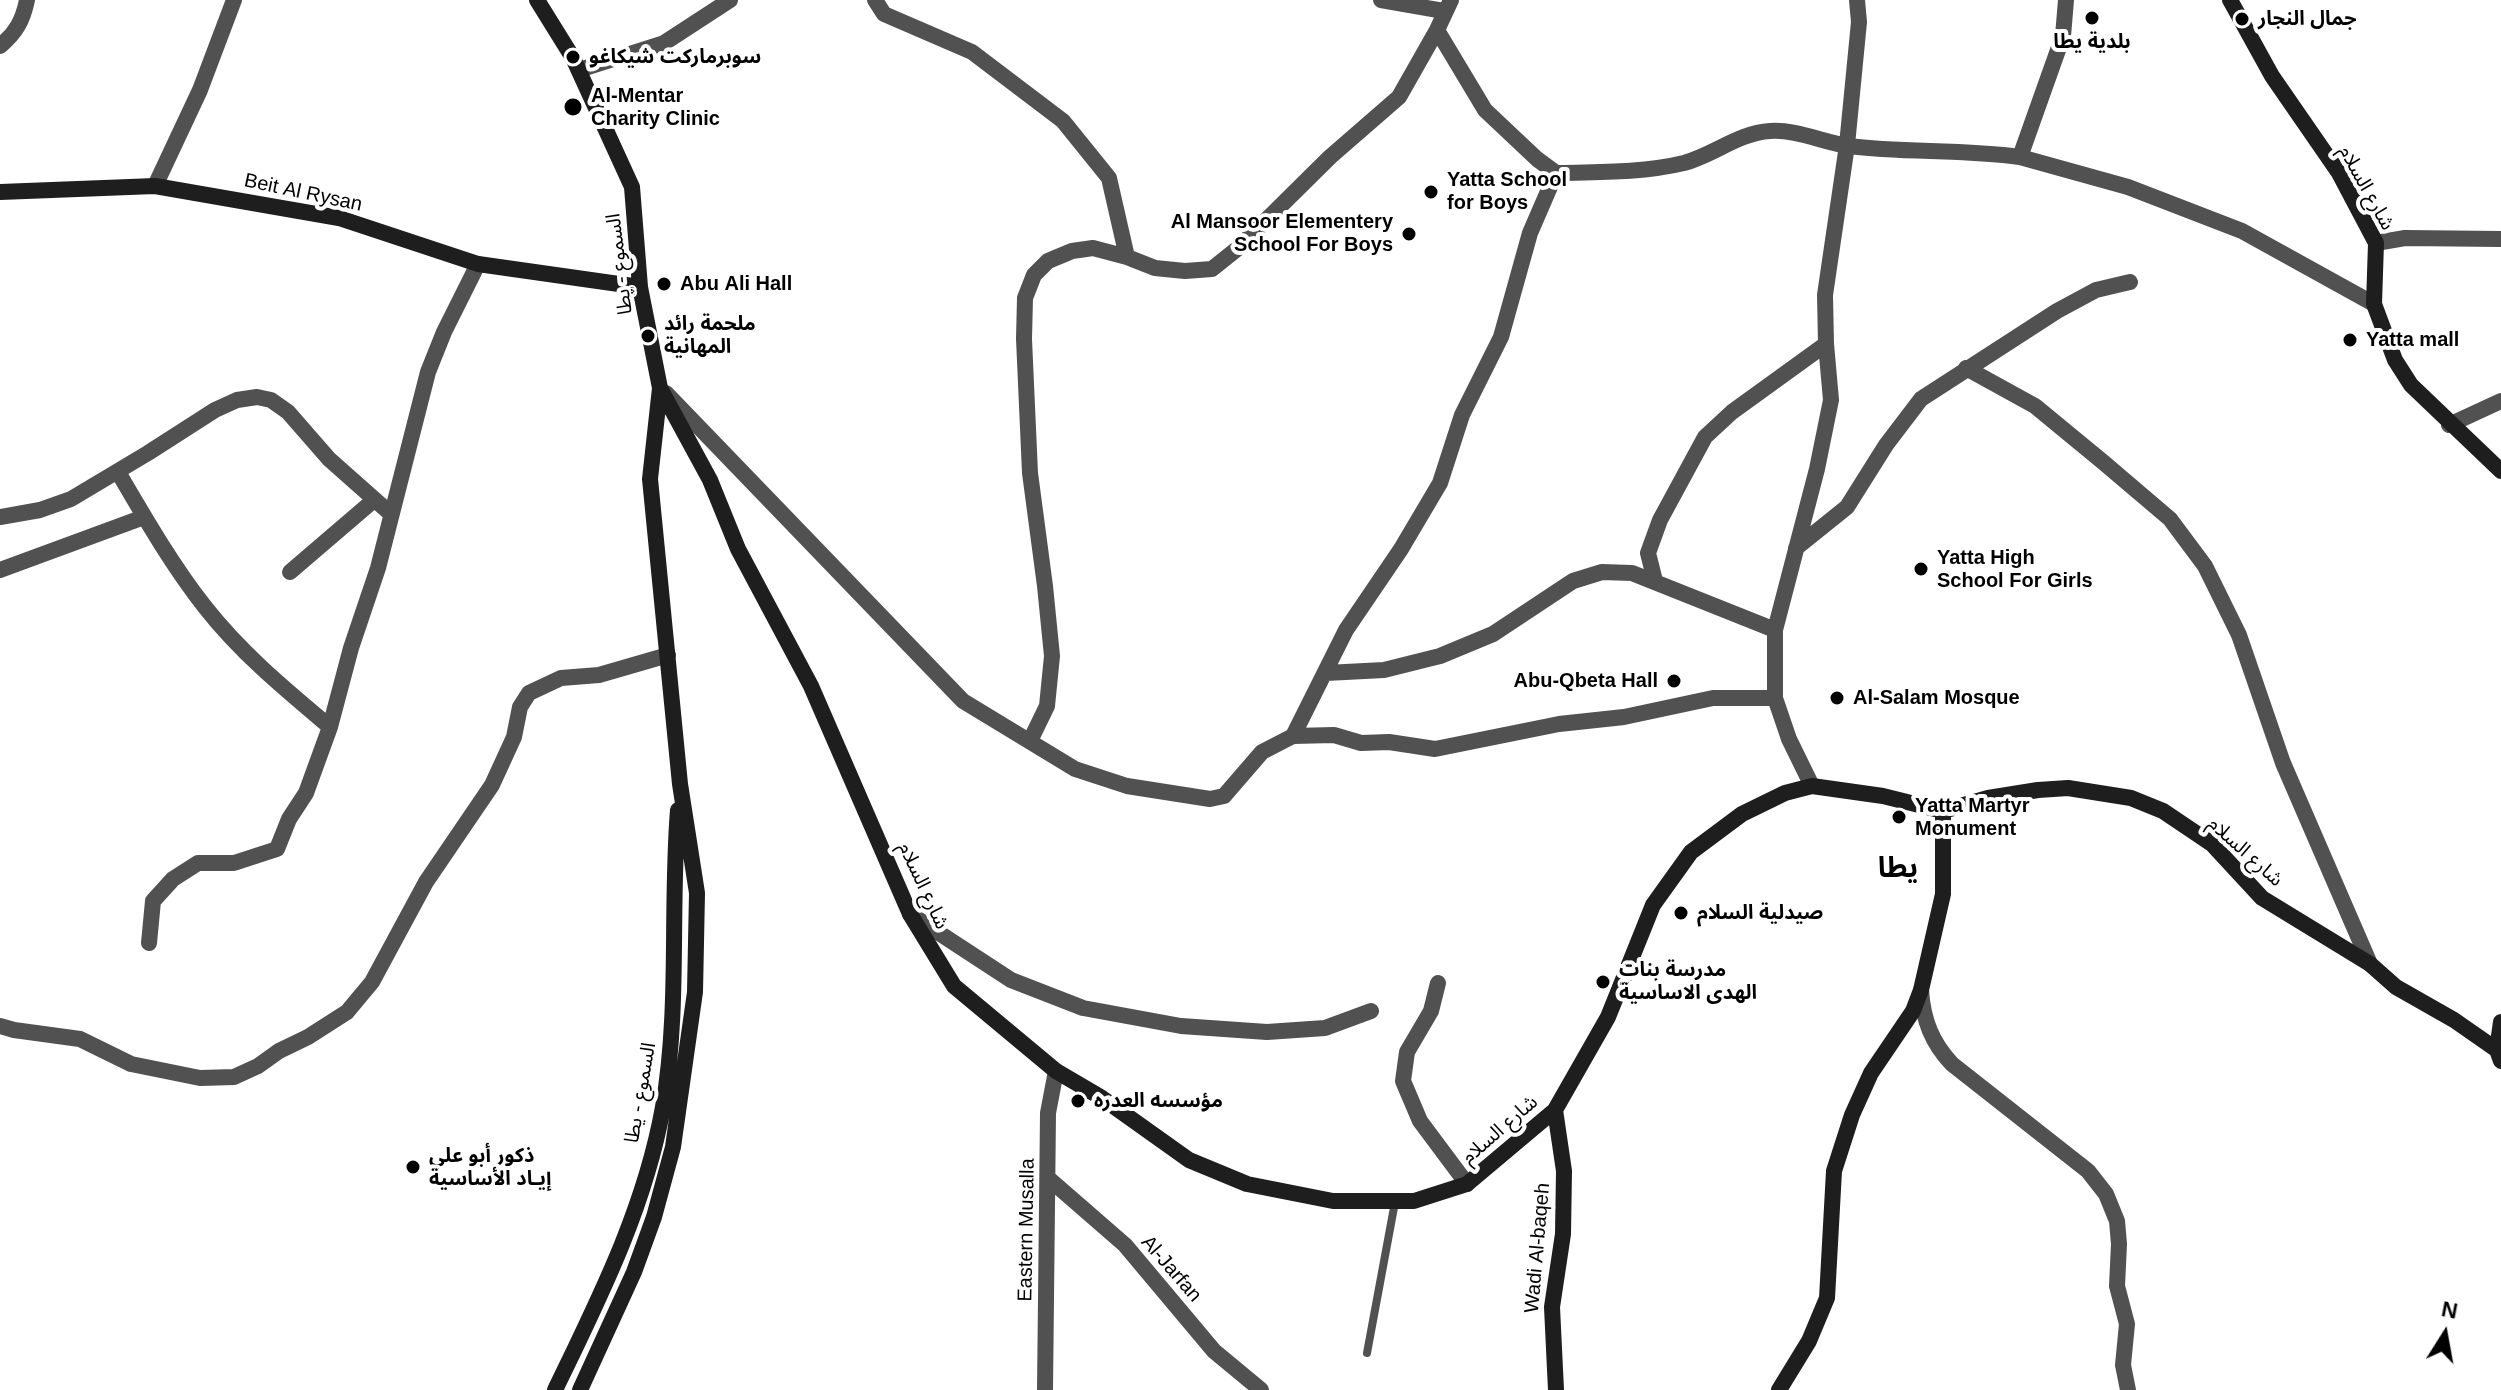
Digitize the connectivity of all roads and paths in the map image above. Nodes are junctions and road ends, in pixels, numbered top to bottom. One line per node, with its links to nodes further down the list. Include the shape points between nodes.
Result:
1 (27, 0): 12 (street, via 15,33)
2 (234, 0): 17 (street)
3 (537, 0): 13 (main road, السموع - يطا)
4 (730, 0): 13 (street, via 664,43)
5 (875, 0): 21 (street, via 884,14 972,52 1063,121 1109,178)
6 (1381, 0): 10 (street)
7 (1857, 0): 14 (street)
8 (2066, 0): 15 (street, via 2063,36)
9 (2230, 0): 20 (main road, شارع السلام, via 2272,76 2339,173)
10 (1448, 6): 11 (street)
11 (1437, 30): 16 (street, via 1485,110); 21 (street, via 1399,97 1212,269 1155,268)
12 (0, 46)
13 (579, 70): 24 (main road, السموع - يطا, via 632,187)
14 (1847, 145): 15 (street); 16 (street, via 1774,130 1752,133 1688,162 1643,170); 26 (street, via 1825,295)
15 (2020, 157): 25 (street, via 2128,187 2242,231)
16 (1556, 173): 43 (street, via 1530,233 1501,337 1462,415 1440,483 1346,630)
17 (155, 186): 18 (main road, Beit Al Rysan); 22 (main road, Beit Al Rysan, via 339,218)
18 (0, 192)
19 (2501, 239): 20 (street, via 2405,238)
20 (2376, 243): 25 (main road, شارع السلام)
21 (1127, 257): 47 (street, via 1093,248 1072,251 1048,261 1034,275 1025,298 1030,473 1052,656 1047,706)
22 (478, 264): 24 (main road, Beit Al Rysan); 34 (street, via 428,372)
23 (2130, 282): 27 (street, via 2096,290)
24 (640, 287): 28 (main road, السموع - يطا)
25 (2374, 304): 30 (main road, شارع السلام, via 2395,360)
26 (1826, 344): 37 (street, via 1831,400); 40 (street, via 1705,437 1648,553)
27 (1966, 368): 37 (street, via 1921,399 1847,507); 53 (street, via 2035,406 2069,434 2170,519 2205,566 2239,635 2283,763)
28 (660, 388): 42 (main road, السموع - يطا, via 650,479); 47 (street, via 963,701); 51 (main road, شارع السلام, via 811,686)
29 (2501, 401): 30 (street)
30 (2449, 425): 31 (main road, شارع السلام)
31 (2501, 471)
32 (118, 472): 33 (street, via 215,410 257,397 288,412); 35 (street, via 61,503); 36 (street)
33 (374, 500): 34 (street); 39 (street)
34 (391, 514): 45 (street)
35 (0, 517)
36 (144, 517): 38 (street); 45 (street, via 205,608 265,673)
37 (1796, 548): 41 (street)
38 (0, 570)
39 (290, 572)
40 (1655, 581): 41 (street); 43 (street, via 1617,571 1588,576 1493,634 1440,656 1384,670)
41 (1775, 630): 44 (street)
42 (668, 655): 48 (main road, السموع - يطا); 58 (street, via 599,675 561,678 529,693 492,785 426,882 372,982 347,1012 258,1066 234,1077 200,1078 131,1064 80,1039)
43 (1326, 673): 46 (street)
44 (1775, 698): 46 (street, via 1713,698 1435,749 1361,743 1334,735); 49 (street)
45 (330, 727): 52 (street, via 306,793 277,849 234,863 198,863 173,879 153,901)
46 (1293, 736): 47 (street, via 1262,752 1224,796 1210,799 1127,786 1075,769)
47 (1030, 741)
48 (680, 784): 66 (main road, السموع - يطا, via 672,1033 663,1108 641,1196 609,1281); 67 (main road, السموع - يطا, via 697,893 695,992 673,1147 634,1272)
49 (1812, 786): 50 (main road, شارع السلام); 61 (main road, شارع السلام, via 1742,814 1691,852 1653,905 1608,1017)
50 (1943, 811): 53 (main road, شارع السلام, via 2038,790 2068,788 2131,798 2163,811 2212,844 2262,898); 55 (main road, via 1943,894)
51 (910, 914): 56 (street, via 1011,980 1083,1008 1181,1026 1267,1032 1325,1028); 60 (main road, شارع السلام, via 954,986)
52 (149, 943)
53 (2370, 964): 59 (main road, شارع السلام)
54 (1438, 983): 63 (street, via 1431,1011 1407,1052 1403,1081 1420,1121)
55 (1921, 990): 71 (main road, via 1852,1115 1834,1171 1827,1298); 72 (street, via 1928,1028 1952,1064 2088,1171 2113,1207 2119,1237 2117,1286 2127,1324 2123,1356)
56 (1371, 1011)
57 (2501, 1022): 59 (main road)
58 (0, 1026)
59 (2499, 1056)
60 (1056, 1071): 62 (street, Eastern Musalla, via 1048,1113); 64 (main road, شارع السلام, via 1189,1160 1247,1184 1333,1201)
61 (1555, 1110): 63 (main road, شارع السلام); 70 (main road, Wadi Al-baqeh, via 1564,1171 1563,1234 1552,1307)
62 (1048, 1178): 68 (street, Eastern Musalla); 69 (street, Al-Jarfan, via 1125,1245 1214,1351)
63 (1467, 1184): 64 (main road, شارع السلام, via 1414,1201)
64 (1395, 1201): 65 (lane)
65 (1367, 1353)
66 (555, 1390)
67 (580, 1390)
68 (1045, 1390)
69 (1261, 1390)
70 (1556, 1390)
71 (1779, 1390)
72 (2128, 1390)

